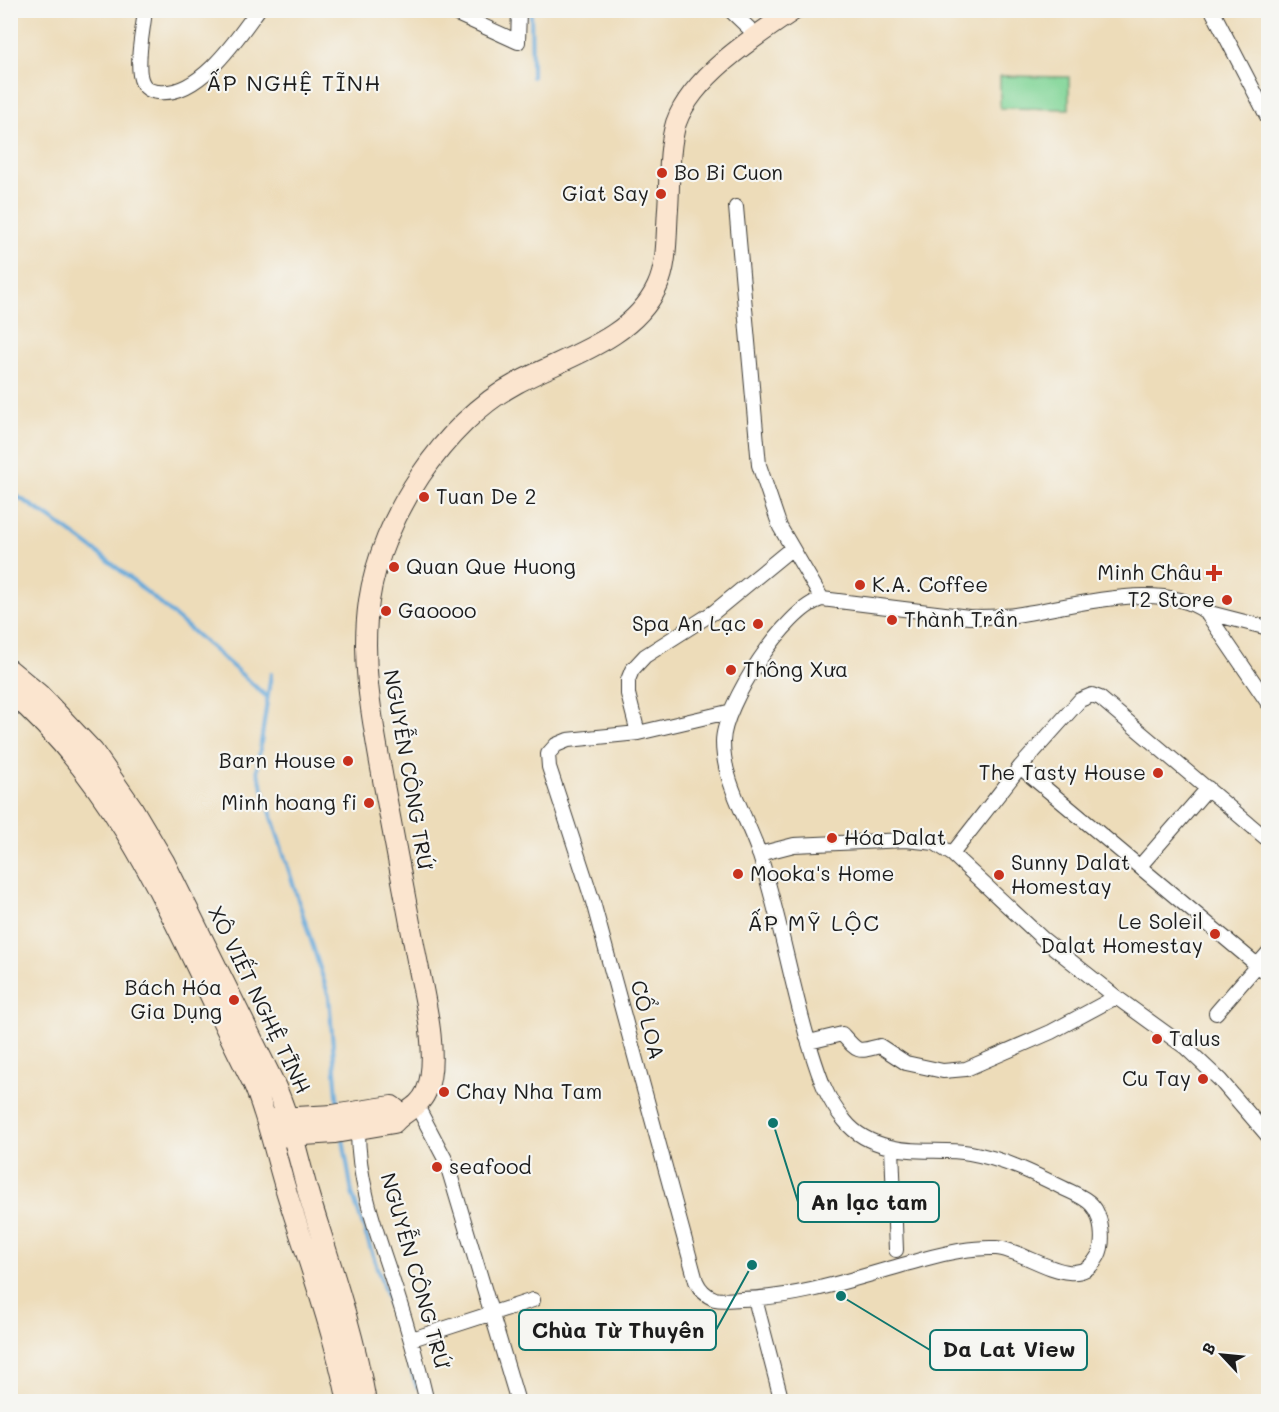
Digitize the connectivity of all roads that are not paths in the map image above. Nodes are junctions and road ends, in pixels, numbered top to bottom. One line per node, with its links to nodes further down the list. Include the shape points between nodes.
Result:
1 (145, 10): 2 (street, via 140,75 144,87 162,93 204,76)
2 (258, 10)
3 (448, 10): 4 (street, via 518,42)
4 (519, 10)
5 (730, 10): 8 (street)
6 (794, 10): 8 (main road, NGUYỄN CÔNG TRỨ)
7 (1212, 10): 9 (street)
8 (756, 35): 31 (main road, NGUYỄN CÔNG TRỨ, via 701,84 675,126 664,265 658,287 646,305 630,322 595,345 487,401 452,435 414,487 377,565 369,601 365,667 429,1042 429,1082)
9 (1269, 118)
10 (736, 207): 11 (street, via 758,458 769,500)
11 (792, 548): 12 (street); 19 (street, via 714,612 645,656 632,670 628,694)
12 (822, 599): 13 (street, via 969,617 1143,597 1180,601); 18 (street, via 810,602 789,621)
13 (1206, 612): 14 (street); 17 (street)
14 (1269, 628)
15 (10, 670): 33 (main road, XÔ VIẾT NGHỆ TĨNH, via 93,750 132,807 169,870)
16 (10, 692): 34 (main road, XÔ VIẾT NGHỆ TĨNH, via 75,758 147,869 254,1085)
17 (1269, 703)
18 (728, 712): 19 (street, CỔ LOA); 23 (street, CỔ LOA, via 723,740 726,768)
19 (638, 733): 38 (street, CỔ LOA, via 568,740 548,754 549,766 594,902 696,1281 705,1294 716,1299)
20 (1020, 767): 21 (street, via 1080,700 1092,695 1101,698); 24 (street); 25 (street)
21 (1208, 788): 22 (street); 25 (street)
22 (1269, 840)
23 (759, 854): 24 (street, via 794,845 906,840 935,843); 30 (street, CỔ LOA)
24 (952, 854): 28 (street, via 1043,939)
25 (1140, 866): 27 (street)
26 (1269, 952): 27 (street)
27 (1264, 969): 29 (street)
28 (1116, 997): 30 (street, via 1052,1032 966,1069 943,1071 906,1063 880,1046 864,1052 856,1050 842,1034); 35 (street, via 1185,1047)
29 (1216, 1013)
30 (809, 1042): 36 (street, CỔ LOA, via 826,1097 847,1124 857,1133)
31 (409, 1110): 32 (main road, via 394,1123); 40 (street, via 446,1161)
32 (357, 1122): 33 (main road); 41 (street, NGUYỄN CÔNG TRỨ, via 358,1162 369,1209)
33 (291, 1126): 34 (main road); 43 (main road, XÔ VIẾT NGHỆ TĨNH, via 347,1313)
34 (270, 1128): 42 (main road, XÔ VIẾT NGHỆ TĨNH, via 289,1200 330,1322)
35 (1269, 1136)
36 (892, 1148): 37 (street); 38 (street, CỔ LOA, via 973,1153 1037,1174 1093,1205 1099,1217 1100,1254 1090,1266 1076,1273 1059,1272 1020,1253 977,1249 928,1257 813,1290)
37 (896, 1250)
38 (755, 1299): 46 (street)
39 (533, 1300): 40 (street)
40 (491, 1314): 41 (street); 45 (street)
41 (412, 1339): 44 (street, NGUYỄN CÔNG TRỨ)
42 (348, 1401)
43 (366, 1401)
44 (428, 1401)
45 (518, 1401)
46 (782, 1401)

